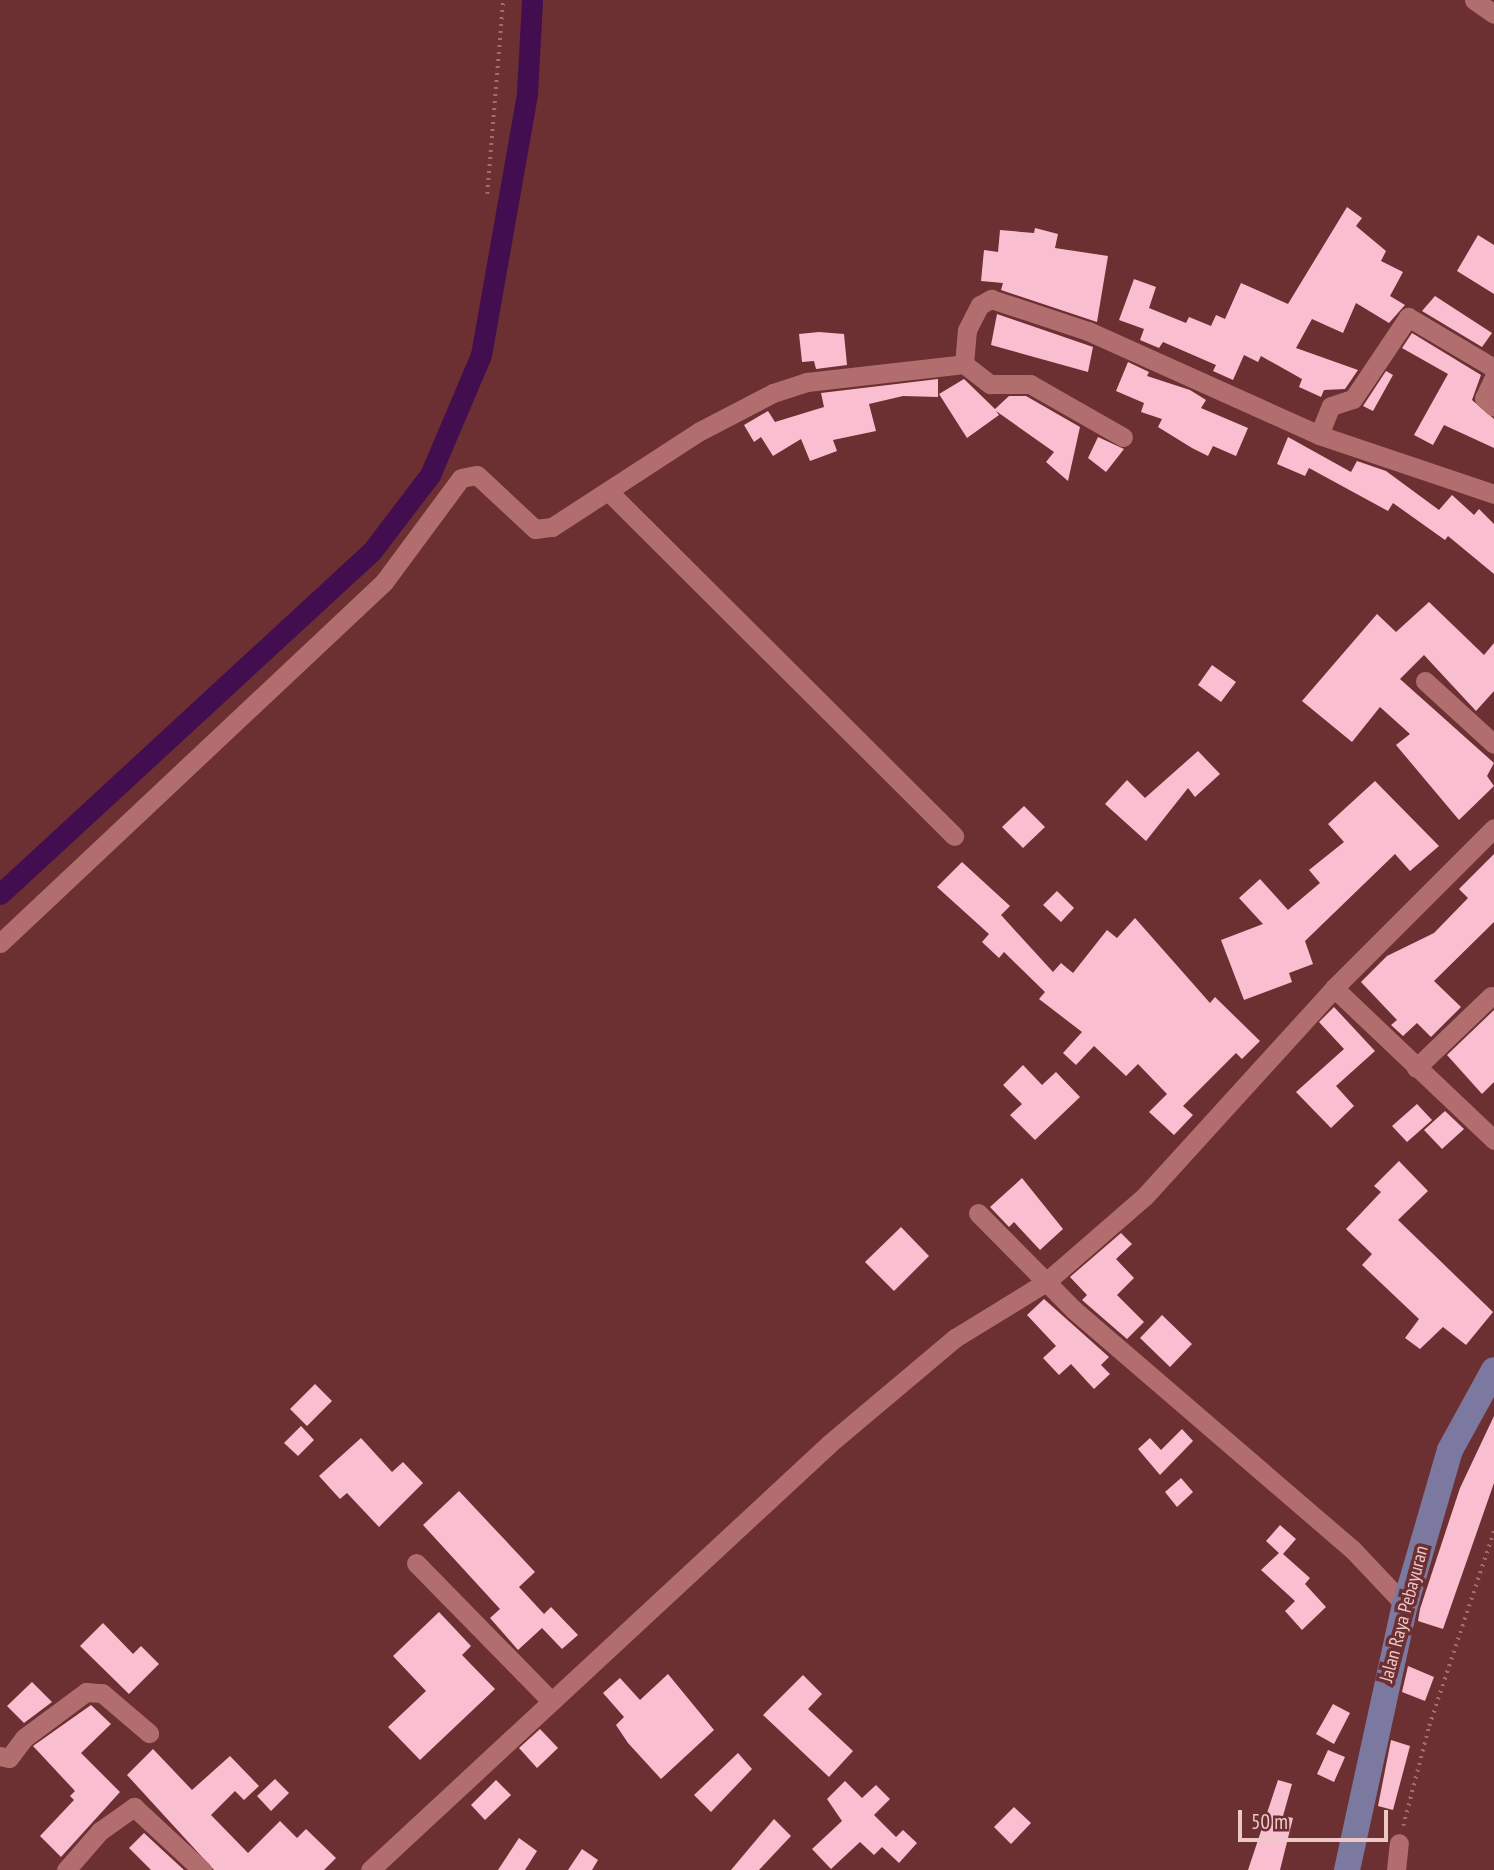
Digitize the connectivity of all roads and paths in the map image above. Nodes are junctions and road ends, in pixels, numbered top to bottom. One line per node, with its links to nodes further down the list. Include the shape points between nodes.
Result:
1 (503, 0): 4 (path)
2 (1474, 0): 3 (street)
3 (1494, 14)
4 (486, 194)
5 (964, 363): 9 (street, via 967,330 980,304 1001,299 1088,331); 10 (street, via 990,384 1030,384); 11 (street, via 807,382 781,390 700,431)
6 (1494, 368): 9 (street, via 1408,317 1353,399 1331,406)
7 (1494, 377): 8 (street, via 1484,398)
8 (1494, 407)
9 (1319, 435): 12 (street)
10 (1123, 437)
11 (610, 493): 16 (street); 17 (street, via 575,516 540,531 490,482 477,475 461,478 384,582)
12 (1494, 494)
13 (1425, 681): 14 (street)
14 (1494, 744)
15 (1494, 828): 18 (street)
16 (954, 836)
17 (0, 943)
18 (1334, 988): 20 (street); 23 (street, via 1184,1157)
19 (1491, 996): 20 (street)
20 (1416, 1068): 21 (street)
21 (1494, 1140)
22 (978, 1213): 23 (street)
23 (1046, 1282): 27 (street, via 1353,1550); 28 (street, via 963,1332 849,1427)
24 (1494, 1370): 27 (main road, Jalan Raya Pebayuran, via 1450,1450)
25 (1494, 1531): 31 (path, via 1429,1726)
26 (416, 1563): 28 (street)
27 (1405, 1605): 35 (main road, Jalan Raya Pebayuran)
28 (551, 1701): 34 (street)
29 (149, 1733): 30 (street, via 102,1693 86,1692 24,1738 9,1758)
30 (0, 1756)
31 (1399, 1843): 36 (street)
32 (66, 1870): 33 (street, via 100,1831 134,1807)
33 (202, 1870)
34 (370, 1870)
35 (1347, 1870)
36 (1396, 1870)

